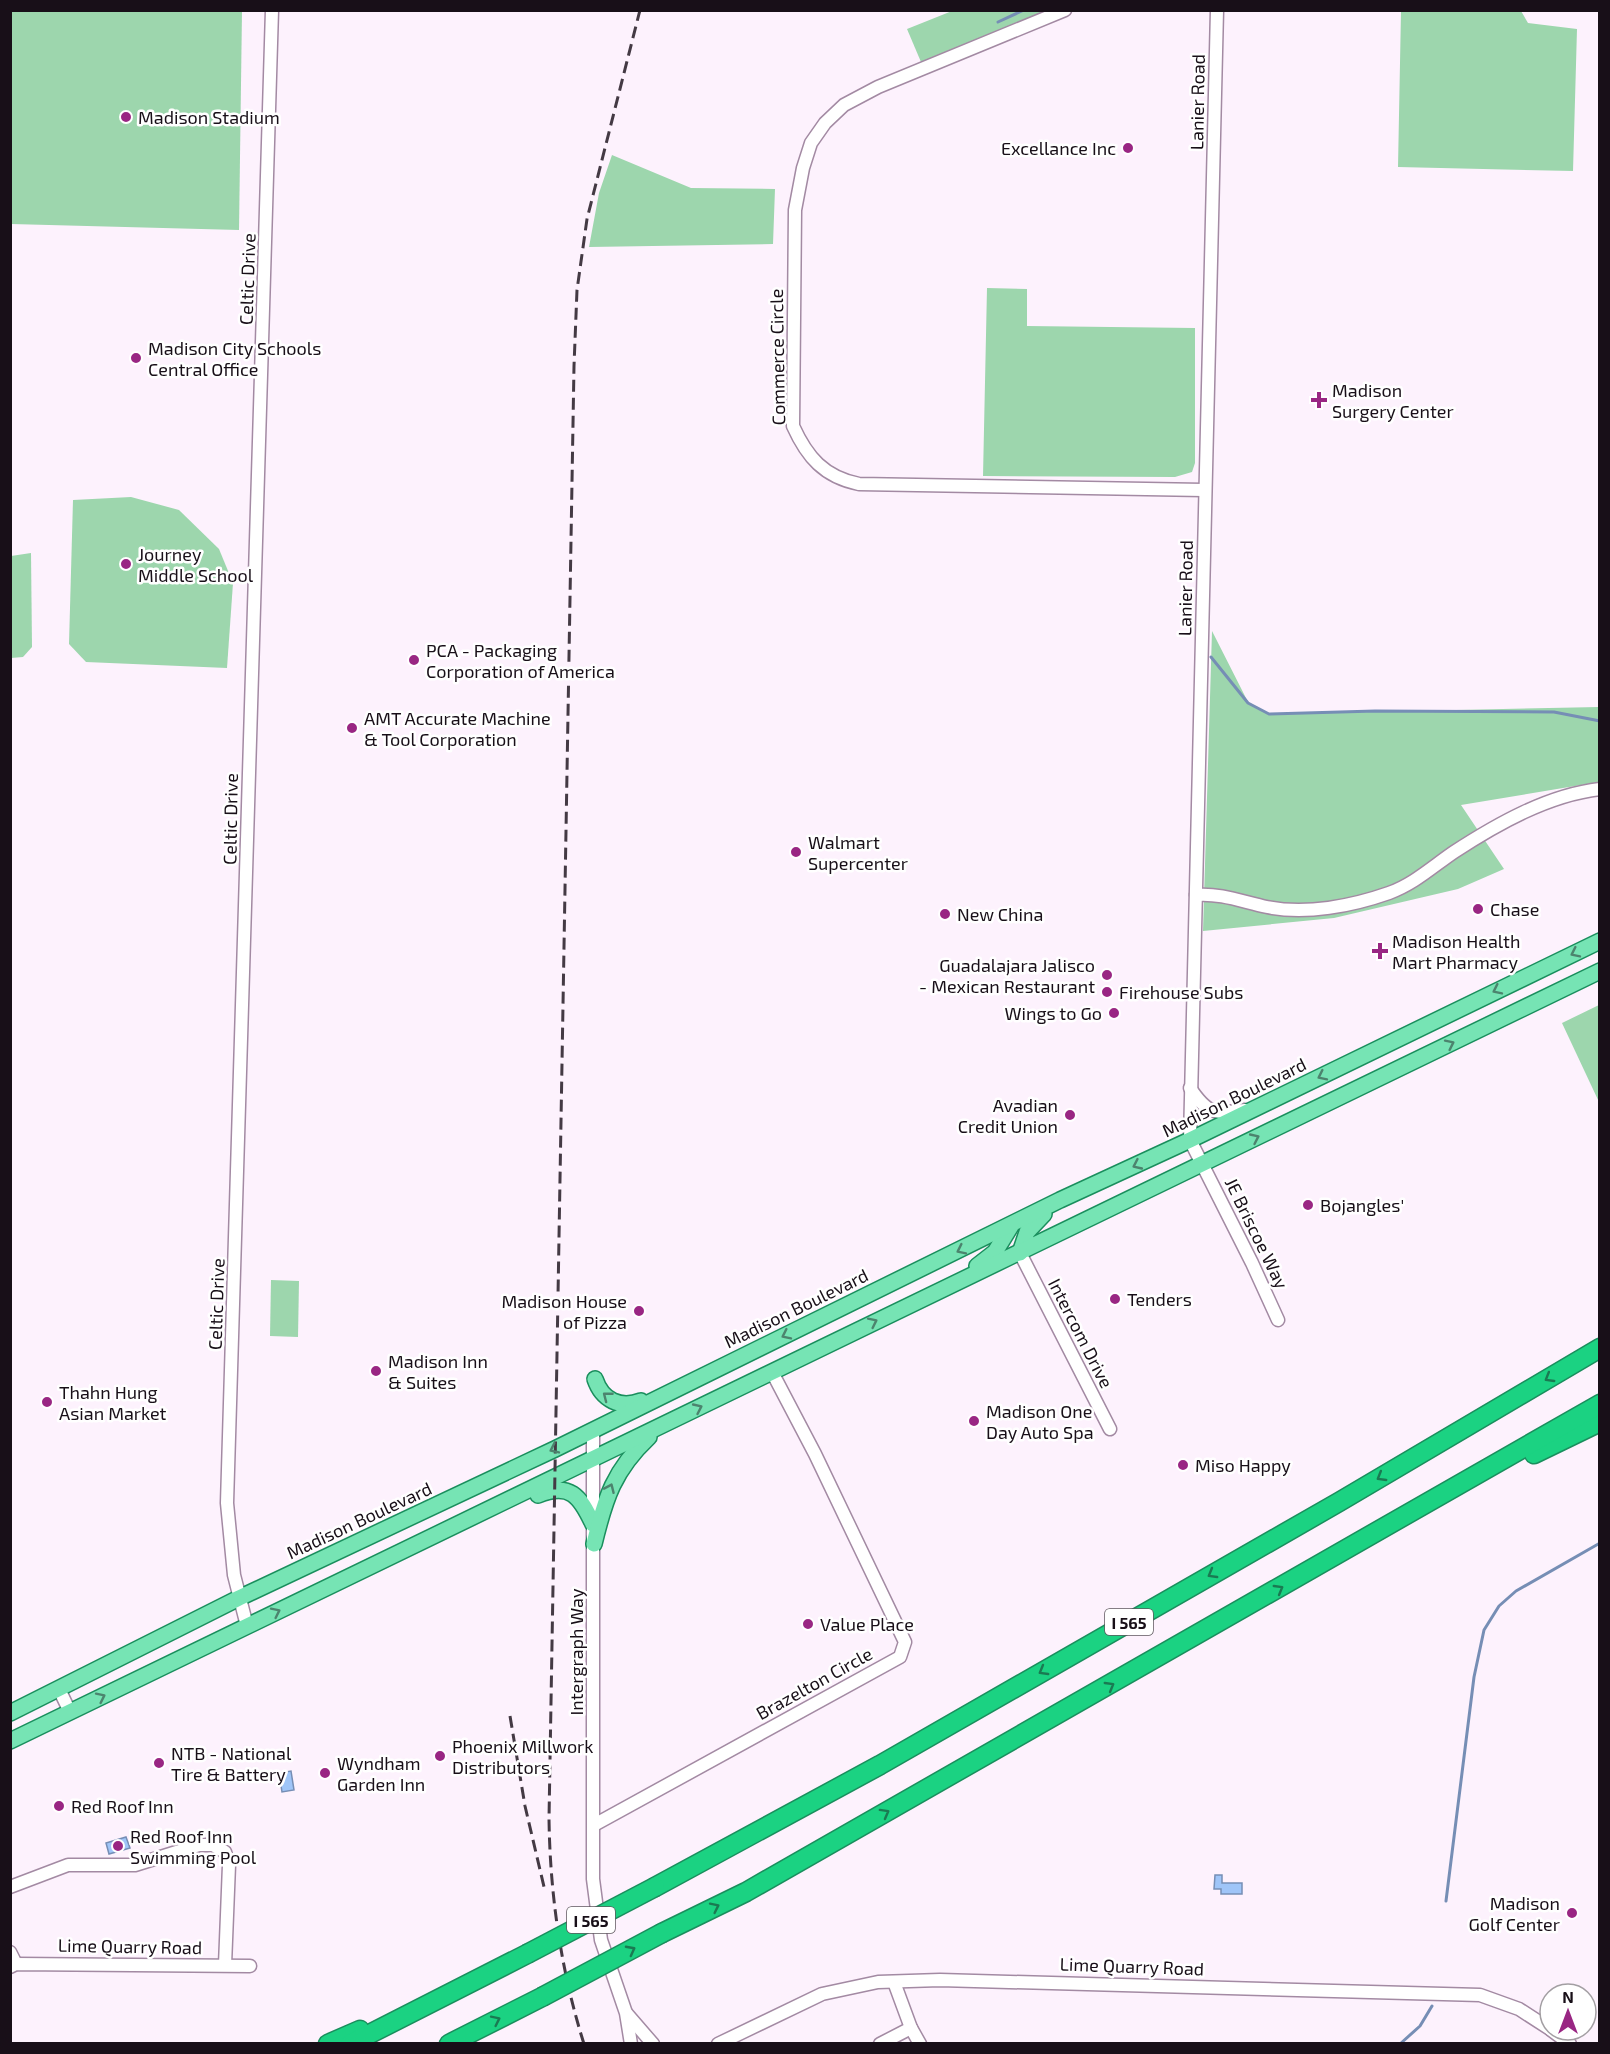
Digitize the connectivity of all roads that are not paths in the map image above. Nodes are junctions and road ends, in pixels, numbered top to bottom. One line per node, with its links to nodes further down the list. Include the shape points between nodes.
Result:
1 (272, 10): 34 (street, Celtic Drive, via 227,1503)
2 (1065, 10): 4 (street, Commerce Circle, via 878,87 844,105 811,143 795,210 793,426 814,463 842,481 859,484)
3 (1217, 10): 4 (street, Lanier Road)
4 (1204, 490): 6 (street, Lanier Road)
5 (1599, 789): 6 (street, via 1547,802 1482,835 1407,885 1362,901 1287,909 1220,895)
6 (1196, 895): 11 (street, Lanier Road)
7 (1599, 941): 9 (main road, Madison Boulevard, one-way to 9)
8 (1599, 971): 10 (main road, one-way to 8)
9 (1414, 1030): 10 (main road); 12 (main road, Madison Boulevard, one-way to 12)
10 (1427, 1055): 14 (main road, one-way to 10)
11 (1190, 1088): 12 (street, via 1205,1108 1215,1113); 13 (street, Lanier Road)
12 (1253, 1110): 13 (main road, Madison Boulevard)
13 (1190, 1140): 14 (street, Lanier Road); 15 (main road, Madison Boulevard, one-way to 15)
14 (1203, 1163): 17 (main road); 19 (street, JE Briscoe Way)
15 (1060, 1200): 16 (main road, Madison Boulevard); 17 (main road, via 1027,1232)
16 (1011, 1226): 18 (main road, via 995,1252); 21 (main road, Madison Boulevard, one-way to 21)
17 (1020, 1253): 18 (main road); 27 (street, Intercom Drive)
18 (956, 1282): 22 (main road, one-way to 18)
19 (1278, 1320)
20 (1598, 1349): 47 (highway, I 565, one-way to 47, bridge, via 880,1765)
21 (718, 1368): 23 (main road, one-way to 23, via 625,1405 603,1396); 28 (main road, Madison Boulevard)
22 (772, 1372): 26 (main road, one-way to 22); 40 (street, Brazelton Circle, via 870,1565 905,1642 904,1650 900,1657)
23 (595, 1379)
24 (1599, 1404): 30 (highway, I 565)
25 (1599, 1422): 30 (highway)
26 (659, 1427): 29 (main road); 33 (main road, one-way to 26, via 614,1479 635,1450)
27 (1110, 1429)
28 (593, 1430): 29 (street, Intergraph Way); 34 (main road, Madison Boulevard, one-way to 34)
29 (593, 1458): 31 (main road); 32 (street, Intergraph Way)
30 (1452, 1490): 53 (highway, I 565, one-way to 30, bridge, via 766,1880)
31 (470, 1518): 32 (main road, via 554,1488 565,1489 583,1503); 35 (main road, one-way to 31)
32 (593, 1524): 33 (street, Intergraph Way)
33 (594, 1544): 40 (street, Intergraph Way)
34 (239, 1598): 35 (street, Celtic Drive); 36 (main road, Madison Boulevard)
35 (247, 1626): 37 (main road, one-way to 35)
36 (59, 1689): 37 (street); 38 (main road, Madison Boulevard)
37 (70, 1712): 39 (main road)
38 (10, 1713)
39 (10, 1741)
40 (594, 1825): 48 (street, Intergraph Way, via 593,1879 602,1940)
41 (10, 1887): 44 (street, via 68,1865 135,1865 199,1845 213,1845 225,1852 229,1865)
42 (10, 1952): 43 (street)
43 (14, 1965): 44 (street, Lime Quarry Road)
44 (225, 1965): 45 (street, Lime Quarry Road)
45 (250, 1966)
46 (894, 1982): 49 (street, Lime Quarry Road, via 1087,1983 1480,1995 1519,2009); 50 (street); 56 (street, Lime Quarry Road, via 822,1995)
47 (464, 1986): 51 (highway); 52 (highway, I 565)
48 (626, 2013): 54 (street, Intergraph Way); 55 (street, Intergraph Way)
49 (1538, 2021)
50 (911, 2028): 57 (street); 58 (street)
51 (328, 2043)
52 (350, 2043)
53 (449, 2043)
54 (632, 2043)
55 (652, 2043)
56 (718, 2043)
57 (880, 2043)
58 (920, 2043)

